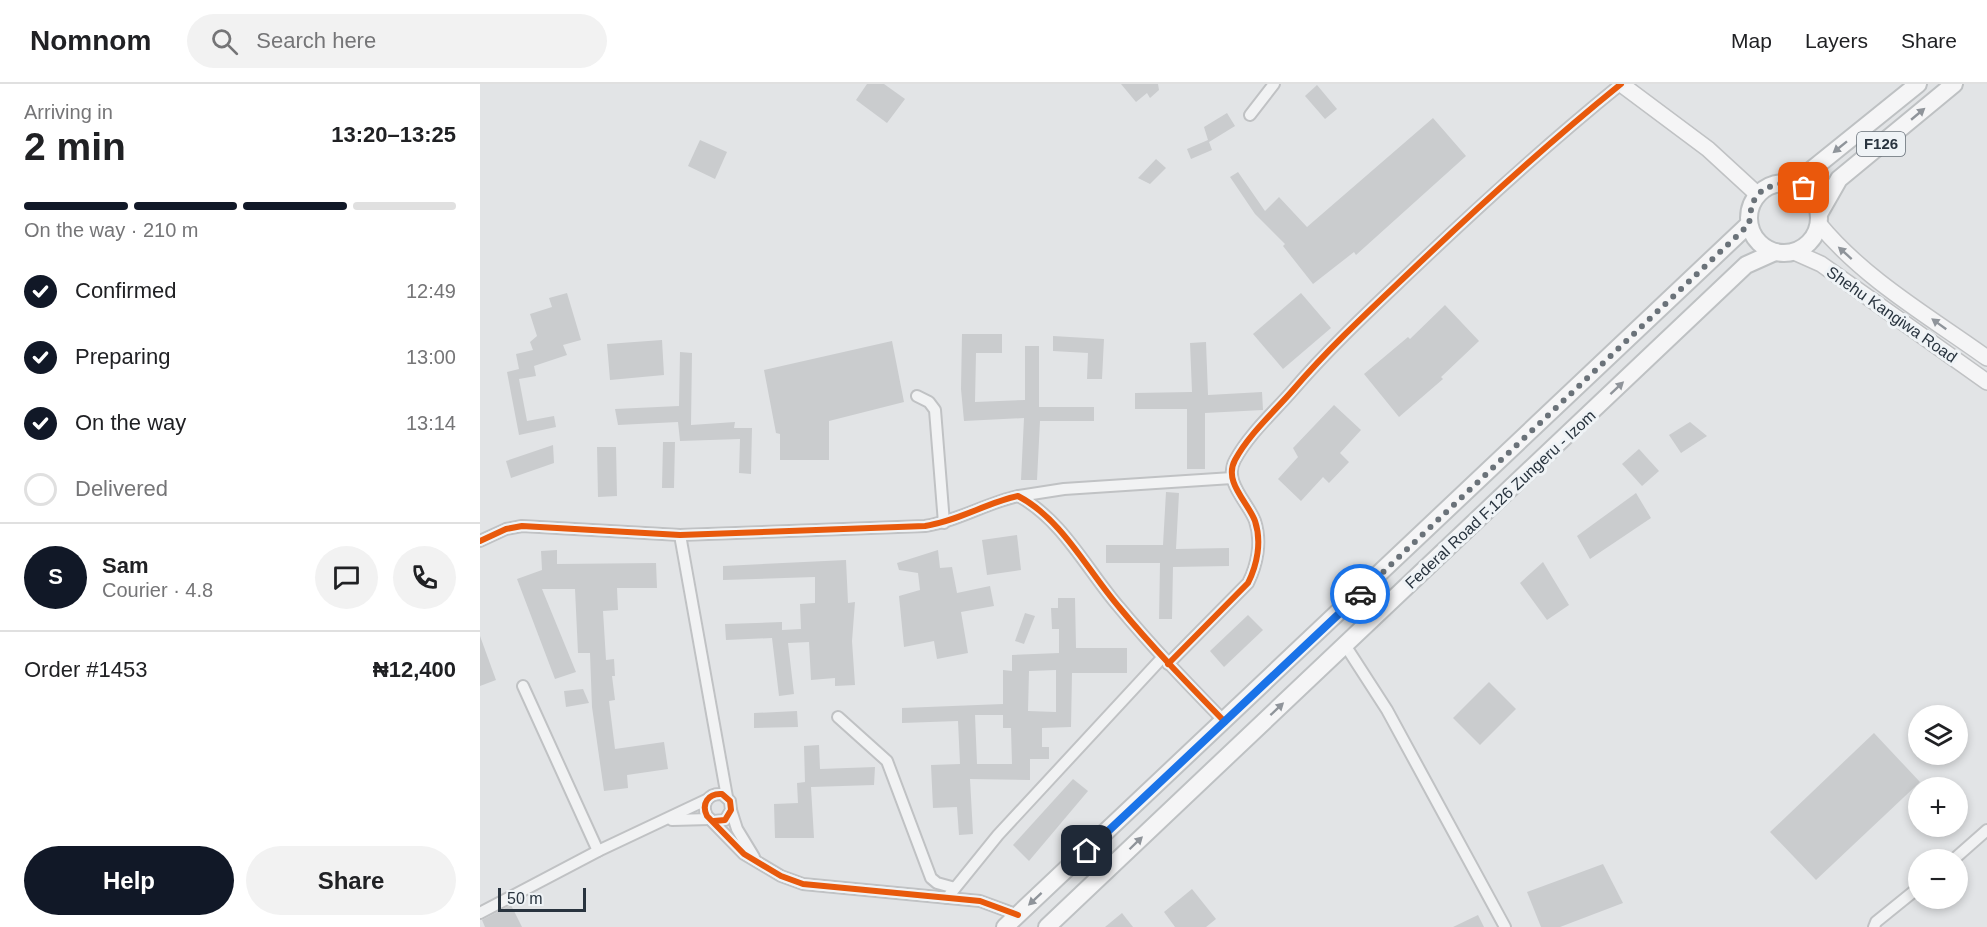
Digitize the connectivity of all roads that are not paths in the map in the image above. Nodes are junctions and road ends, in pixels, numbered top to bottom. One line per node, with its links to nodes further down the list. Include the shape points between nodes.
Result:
1 (1274, 84): 5 (street)
2 (1621, 84): 7 (main road, via 1708,149); 15 (street, via 1478,207 1334,343 1235,459)
3 (1918, 84): 6 (main road, F126, one-way to 6)
4 (1954, 84): 8 (main road, F126, one-way to 4, via 1839,179)
5 (1250, 115)
6 (1794, 184): 7 (main road, via 1770,185); 8 (main road, via 1812,195)
7 (1757, 194): 9 (main road)
8 (1819, 219): 11 (main road, F126, via 1810,242); 12 (main road, Shehu Kangiwa Road, one-way to 8, via 1875,278 1833,242)
9 (1749, 224): 10 (main road, via 1758,242); 16 (main road, Federal Road F.126 Zungeru - Izom)
10 (1775, 252): 11 (main road); 18 (main road, Federal Road F.126 Zungeru - Izom, one-way to 10, via 1746,266)
11 (1794, 252): 13 (main road, Shehu Kangiwa Road, via 1821,264)
12 (1987, 358)
13 (1987, 382)
14 (917, 396): 19 (street, via 935,410)
15 (1232, 478): 17 (street, via 1064,489); 23 (street, via 1255,521 1255,570 1248,583)
16 (1473, 487): 18 (main road); 26 (main road, Federal Road F.126 Zungeru - Izom)
17 (1018, 496): 19 (street, via 997,500); 23 (street, via 1046,514)
18 (1492, 506): 22 (main road, Federal Road F.126 Zungeru - Izom)
19 (944, 523): 20 (street)
20 (681, 535): 21 (street, via 522,526); 27 (street)
21 (480, 541)
22 (1345, 645): 42 (main road, Federal Road F.126 Zungeru - Izom, one-way to 22); 43 (street, via 1392,720)
23 (1165, 661): 26 (street); 37 (street, via 998,836)
24 (523, 686): 35 (street)
25 (838, 717): 37 (street, via 887,761 932,878)
26 (1225, 722): 41 (main road, Federal Road F.126 Zungeru - Izom, one-way to 41)
27 (721, 757): 28 (street); 29 (street, via 719,776)
28 (727, 797): 29 (street); 30 (street)
29 (709, 798): 31 (street, via 705,812); 32 (street)
30 (732, 810): 31 (street, via 725,820); 36 (street, via 737,829)
31 (712, 820): 32 (street); 36 (street)
32 (663, 821): 35 (street)
33 (1987, 830): 34 (street)
34 (1965, 849)
35 (598, 851): 40 (street)
36 (759, 864): 39 (street, via 802,884)
37 (955, 888): 39 (street)
38 (1908, 896): 44 (street)
39 (947, 898): 41 (street, via 980,901)
40 (480, 913)
41 (1012, 921)
42 (1047, 927)
43 (1505, 927)
44 (1874, 927)

